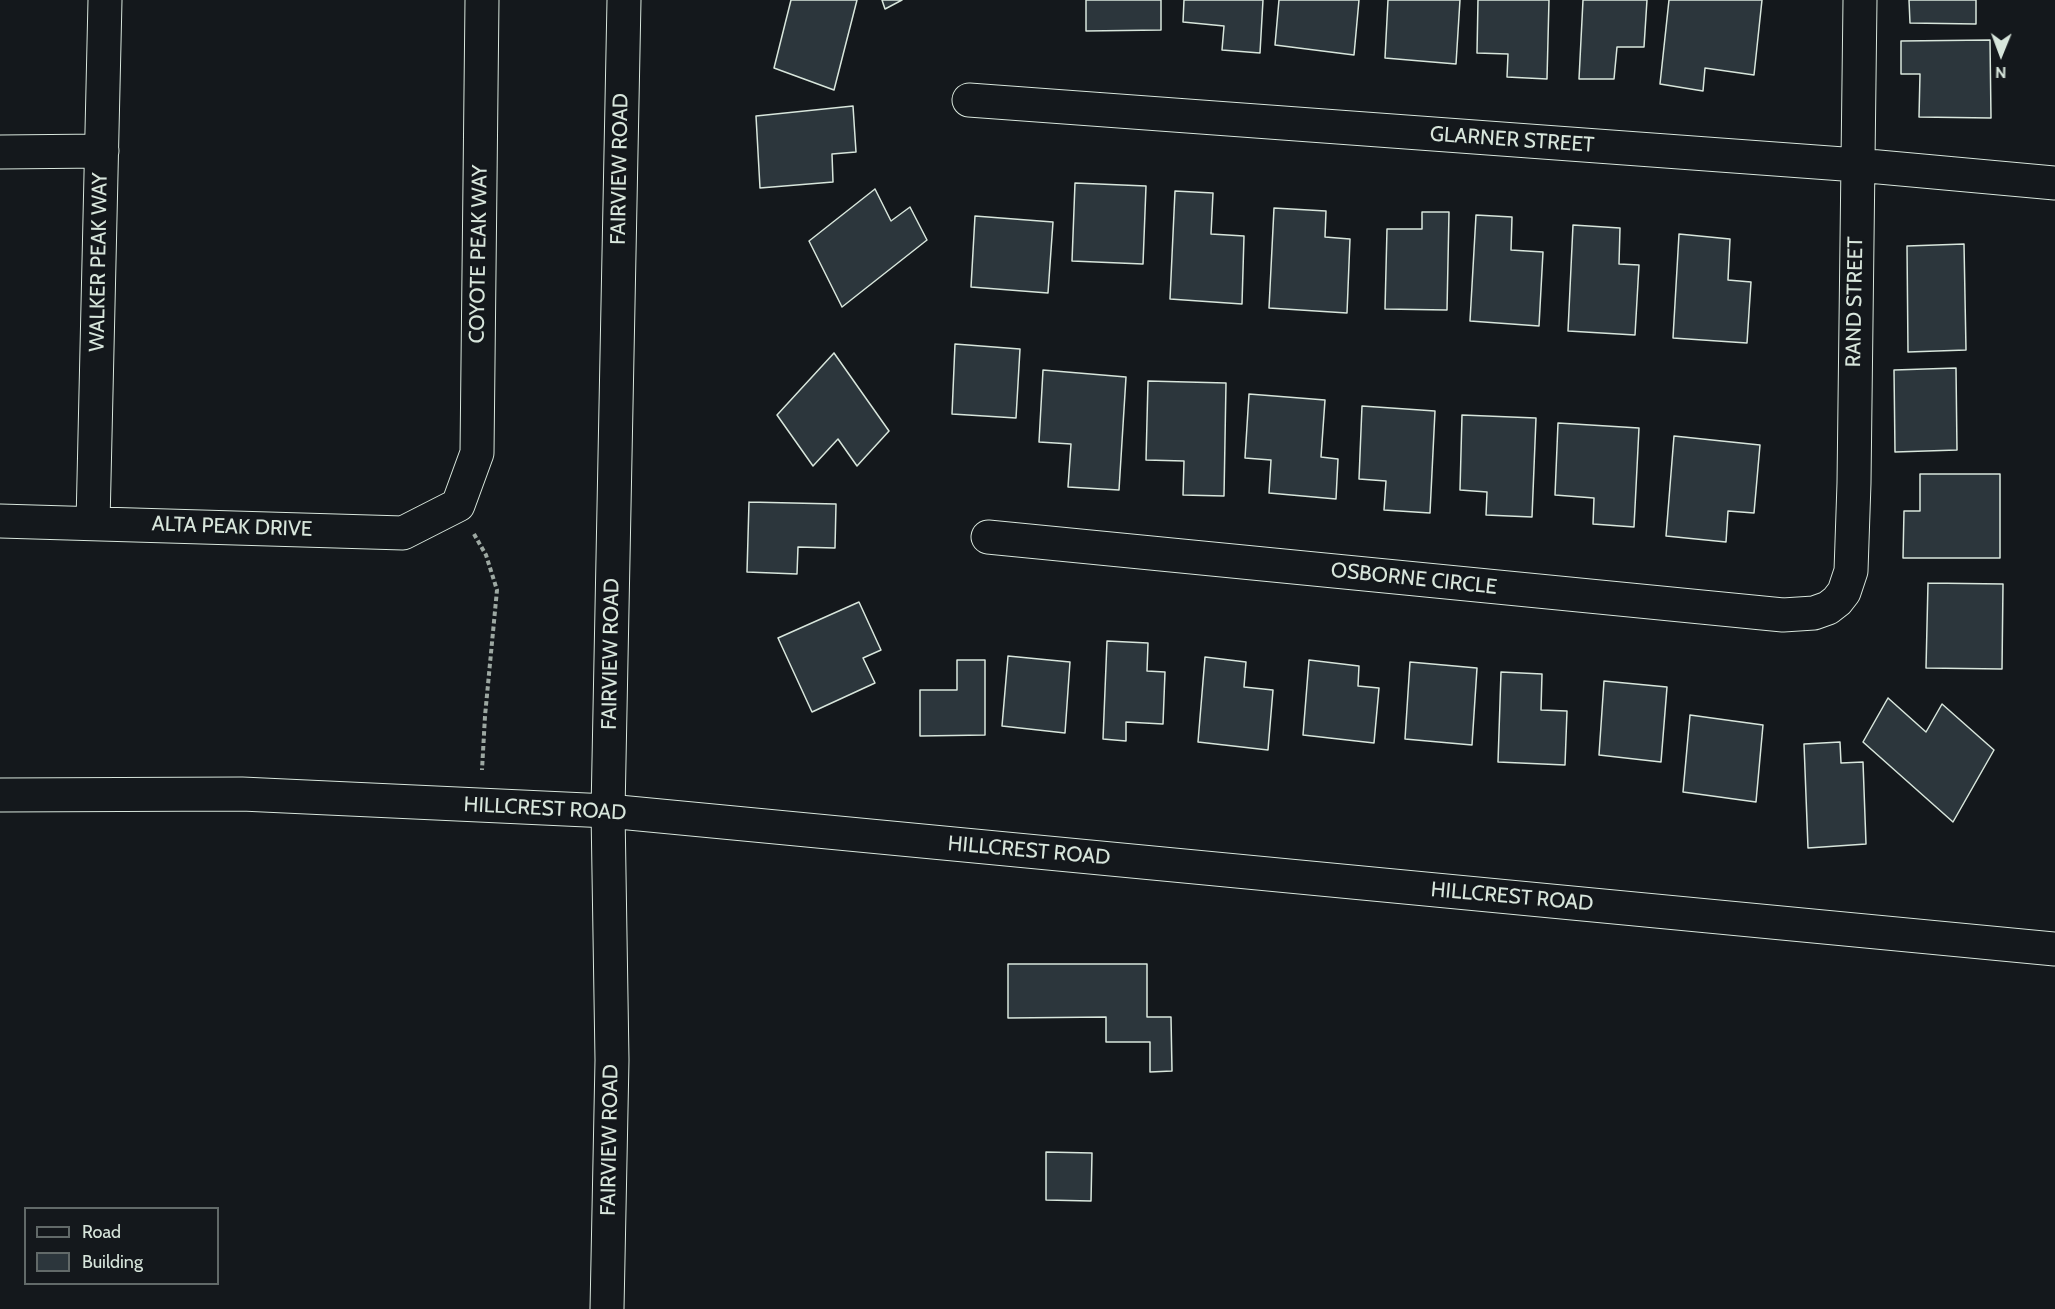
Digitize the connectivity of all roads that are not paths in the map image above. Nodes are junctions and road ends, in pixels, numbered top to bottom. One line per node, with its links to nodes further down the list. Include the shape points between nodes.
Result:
1 (105, 0): 6 (street, WALKER PEAK WAY)
2 (482, 0): 10 (street, COYOTE PEAK WAY, via 477,453)
3 (624, 0): 16 (street, FAIRVIEW ROAD)
4 (1860, 0): 8 (street, RAND STREET)
5 (969, 100): 8 (street, GLARNER STREET)
6 (102, 151): 7 (street); 12 (street, WALKER PEAK WAY)
7 (0, 152)
8 (1857, 165): 9 (street, GLARNER STREET); 14 (street, RAND STREET, via 1851,571)
9 (2055, 183)
10 (458, 505): 12 (street, ALTA PEAK DRIVE, via 403,533)
11 (0, 522): 12 (street, ALTA PEAK DRIVE)
12 (93, 523)
13 (988, 537): 14 (street, OSBORNE CIRCLE, via 1783,615 1814,613)
14 (1837, 601)
15 (0, 795): 16 (street, HILLCREST ROAD, via 242,794)
16 (608, 811): 17 (street, HILLCREST ROAD); 18 (street, FAIRVIEW ROAD, via 612,1060)
17 (2055, 949)
18 (607, 1309)

